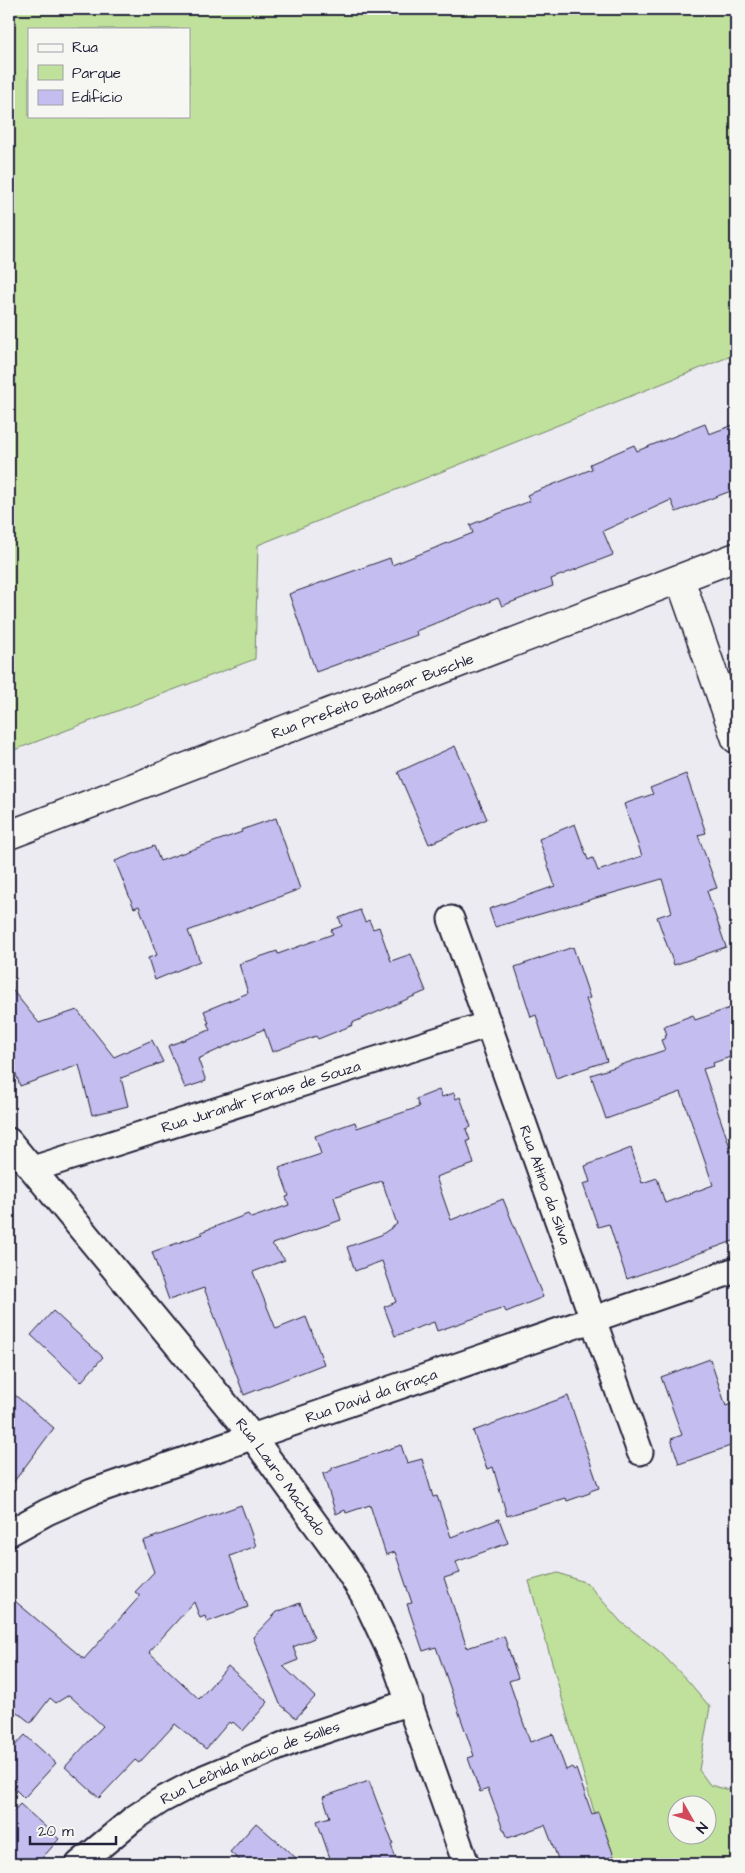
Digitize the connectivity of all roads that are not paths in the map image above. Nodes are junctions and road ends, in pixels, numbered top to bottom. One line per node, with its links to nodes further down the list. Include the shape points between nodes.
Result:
1 (736, 558): 2 (main road, Rua Prefeito Baltasar Buschle)
2 (680, 579): 3 (main road); 4 (main road, Rua Prefeito Baltasar Buschle)
3 (736, 739)
4 (9, 836)
5 (451, 919): 6 (street, Rua Altino da Silva)
6 (489, 1024): 8 (street, Rua Jurandir Farias de Souza); 10 (street, Rua Altino da Silva)
7 (9, 1141): 8 (street, Rua Lauro Machado)
8 (34, 1169): 11 (street, Rua Lauro Machado)
9 (736, 1270): 10 (street, Rua David da Graça)
10 (593, 1319): 11 (street, Rua David da Graça); 12 (street, Rua Altino da Silva)
11 (252, 1436): 13 (street, Rua David da Graça, via 92,1492); 14 (street, Rua Lauro Machado, via 312,1517 363,1594)
12 (640, 1452)
13 (9, 1533)
14 (410, 1702): 15 (street, Rua Leônida Inácio de Salles, via 293,1741 204,1778 133,1819); 16 (street, Rua Lauro Machado)
15 (79, 1864)
16 (466, 1864)

